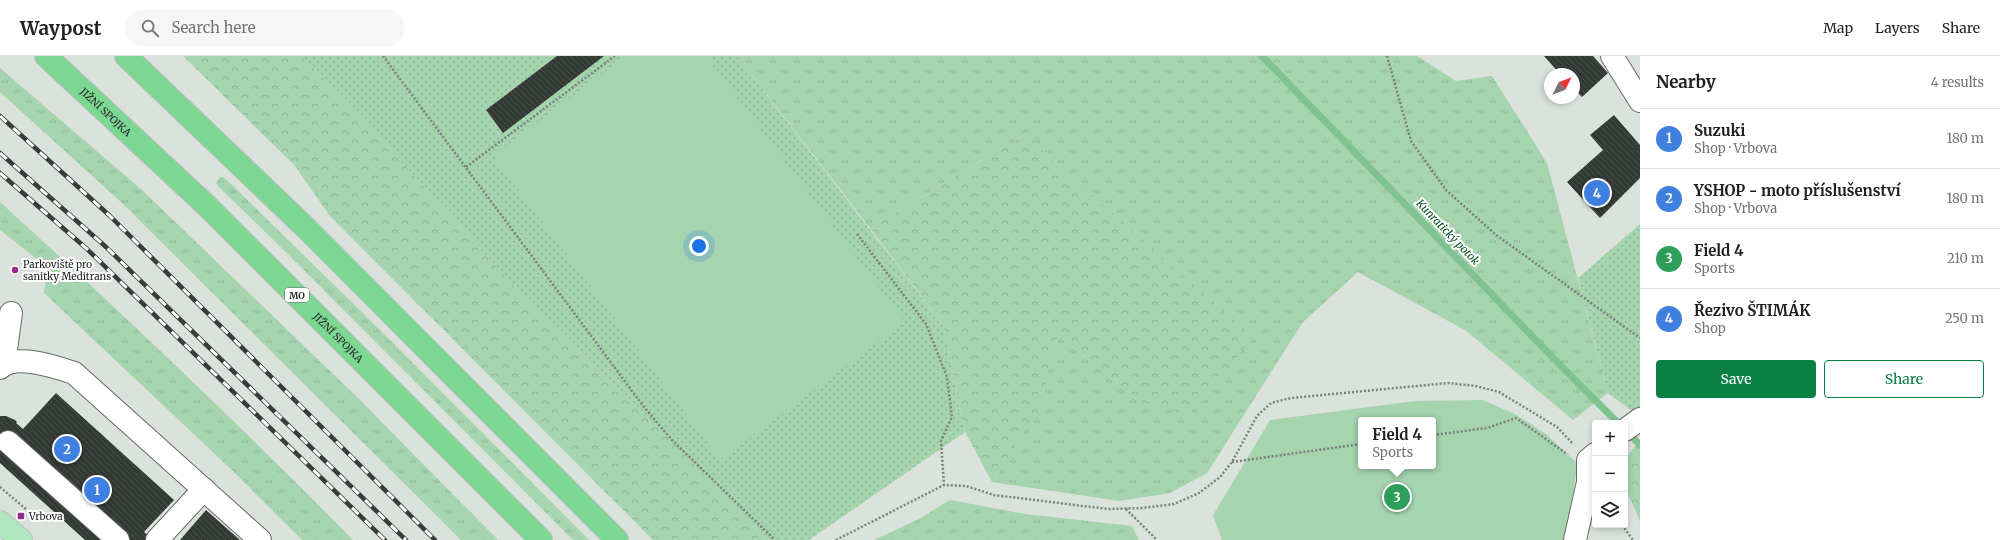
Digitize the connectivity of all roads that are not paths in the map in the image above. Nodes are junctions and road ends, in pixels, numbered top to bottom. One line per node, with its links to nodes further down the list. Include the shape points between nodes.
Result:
1 (46, 56): 17 (highway, JIŽNÍ SPOJKA / MO, via 207,206)
2 (127, 56): 18 (highway, via 306,228)
3 (1612, 56): 4 (lane)
4 (1640, 101)
5 (11, 313): 6 (lane)
6 (2, 366): 11 (lane, via 35,361 74,373)
7 (1640, 419): 8 (lane)
8 (1628, 428)
9 (8, 442): 14 (lane)
10 (1592, 457): 19 (lane)
11 (204, 489): 15 (lane); 16 (lane)
12 (0, 522): 13 (main road)
13 (21, 540)
14 (118, 540)
15 (157, 540)
16 (260, 540)
17 (541, 540)
18 (617, 540)
19 (1575, 540)

